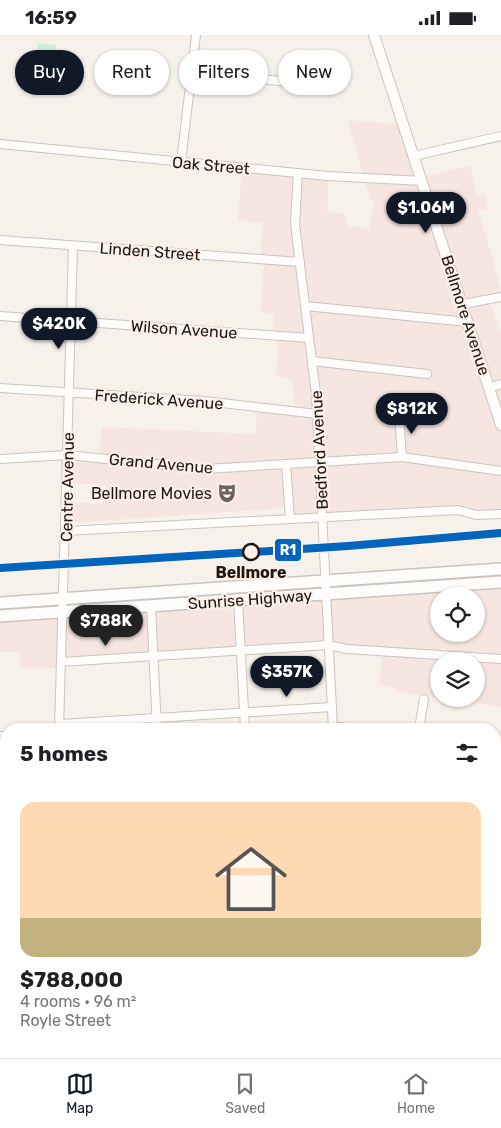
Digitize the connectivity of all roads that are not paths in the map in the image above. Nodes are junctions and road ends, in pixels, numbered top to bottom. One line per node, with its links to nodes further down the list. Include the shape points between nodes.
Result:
1 (196, 35): 3 (street)
2 (374, 35): 7 (main road, Bellmore Avenue)
3 (194, 50)
4 (189, 95): 8 (street)
5 (501, 136): 7 (street)
6 (0, 144): 8 (street, Oak Street)
7 (414, 156): 10 (main road, Bellmore Avenue)
8 (181, 162): 9 (street, Oak Street)
9 (298, 173): 10 (street, Oak Street); 13 (street, Bedford Avenue, via 295,224)
10 (422, 181): 15 (main road, Bellmore Avenue)
11 (0, 240): 12 (street, Linden Street)
12 (73, 245): 13 (street, Linden Street); 18 (street, Centre Avenue)
13 (300, 262): 16 (street, Bedford Avenue)
14 (501, 297): 15 (street)
15 (463, 304): 19 (main road, Bellmore Avenue)
16 (305, 305): 19 (street); 20 (street, Bedford Avenue)
17 (0, 316): 18 (street, Wilson Avenue)
18 (71, 321): 20 (street, Wilson Avenue); 26 (street, Centre Avenue)
19 (468, 322): 25 (main road, Bellmore Avenue)
20 (309, 338): 21 (street, Bedford Avenue)
21 (312, 361): 22 (street); 27 (street, Bedford Avenue)
22 (427, 375)
23 (501, 384): 25 (street)
24 (0, 388): 26 (street, Frederick Avenue)
25 (489, 388): 29 (main road, Bellmore Avenue)
26 (69, 393): 27 (street, Frederick Avenue, via 205,401); 30 (street, Centre Avenue)
27 (317, 413): 33 (street, Bedford Avenue)
28 (399, 414): 31 (street)
29 (501, 425)
30 (67, 455): 32 (street, Grand Avenue); 34 (street, Grand Avenue, via 205,469); 39 (street, Centre Avenue)
31 (402, 457): 33 (street, Grand Avenue); 35 (street, Grand Avenue)
32 (0, 459)
33 (320, 462): 34 (street, Grand Avenue); 37 (street, Bedford Avenue)
34 (286, 464): 38 (street)
35 (501, 471)
36 (501, 514): 37 (street, via 476,515 458,510)
37 (322, 517): 38 (street); 41 (street, Bedford Avenue)
38 (290, 519): 39 (street)
39 (66, 531): 44 (street, Centre Avenue)
40 (501, 569): 41 (highway, Sunrise Highway)
41 (325, 581): 43 (street, Bedford Avenue); 44 (highway, Sunrise Highway)
42 (501, 582): 43 (highway, Sunrise Highway)
43 (326, 593): 45 (highway, Sunrise Highway); 50 (street, Bedford Avenue)
44 (63, 599): 46 (highway, Sunrise Highway); 48 (street, Centre Avenue)
45 (238, 599): 47 (highway, Sunrise Highway); 51 (street)
46 (0, 603)
47 (151, 606): 48 (highway, Sunrise Highway); 52 (street)
48 (62, 613): 49 (highway, Sunrise Highway); 54 (street, Centre Avenue)
49 (0, 617)
50 (328, 645): 51 (street); 53 (street); 56 (street, Bedford Avenue)
51 (241, 650): 52 (street); 57 (street)
52 (153, 656): 54 (street); 58 (street)
53 (501, 659)
54 (61, 662): 59 (street, Centre Avenue)
55 (424, 699): 64 (street)
56 (332, 707): 57 (street); 63 (street, Bedford Avenue)
57 (244, 712): 58 (street); 62 (street)
58 (156, 718): 60 (street); 61 (street)
59 (60, 723)
60 (103, 723)
61 (156, 723)
62 (245, 723)
63 (333, 723)
64 (420, 723)

